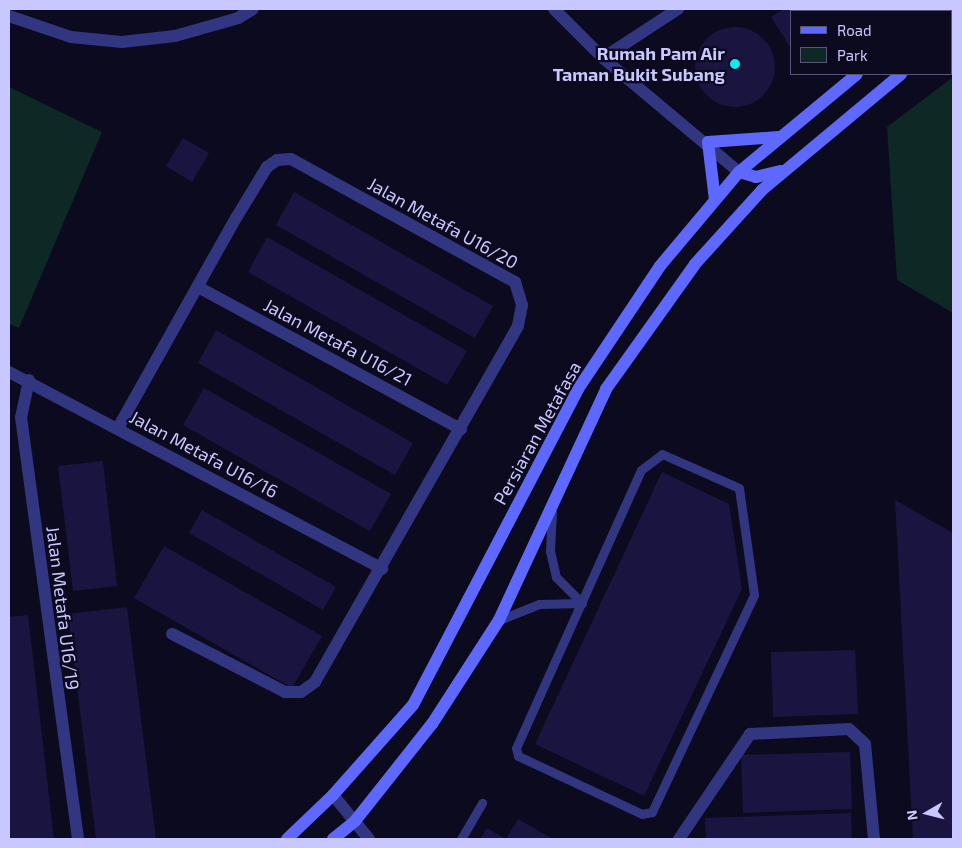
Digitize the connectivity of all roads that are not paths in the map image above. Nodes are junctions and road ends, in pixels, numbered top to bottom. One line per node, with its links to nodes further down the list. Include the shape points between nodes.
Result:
1 (252, 9): 4 (street, via 238,18 175,36 122,42 71,37)
2 (554, 9): 5 (street)
3 (678, 9): 5 (street)
4 (9, 16)
5 (603, 58): 9 (street)
6 (856, 75): 8 (main road, Persiaran Metafasa)
7 (899, 75): 10 (main road)
8 (779, 137): 9 (main road); 11 (main road, Persiaran Metafasa)
9 (708, 142): 11 (street); 12 (main road)
10 (789, 167): 11 (main road, via 767,176); 18 (main road, via 762,190 695,264 606,389)
11 (739, 172): 12 (main road, Persiaran Metafasa)
12 (715, 200): 23 (main road, Persiaran Metafasa, via 660,266 578,389 413,705)
13 (198, 286): 16 (street, Jalan Metafa U16/20); 17 (street, Jalan Metafa U16/21); 17 (street, Jalan Metafa U16/20, via 266,167 277,160 291,159 515,282 522,305 518,326)
14 (9, 372): 15 (street, Jalan Metafa U16/16)
15 (29, 380): 16 (street, Jalan Metafa U16/16); 26 (street, Jalan Metafa U16/19, via 22,417)
16 (118, 428): 19 (street, Jalan Metafa U16/16)
17 (460, 429): 19 (street, Jalan Metafa U16/20)
18 (552, 505): 20 (lane, via 550,551 556,577); 21 (main road)
19 (382, 569): 22 (street, Jalan Metafa U16/20, via 315,682 302,692 285,692)
20 (582, 603): 20 (lane, via 641,470 662,454 739,488 754,595 652,812 642,814 518,756 516,748); 21 (lane, via 539,604)
21 (498, 620): 25 (main road, via 432,724)
22 (172, 634)
23 (333, 795): 25 (street); 27 (main road, Persiaran Metafasa)
24 (482, 803): 30 (lane)
25 (355, 821): 28 (main road); 29 (street)
26 (78, 839)
27 (287, 839)
28 (333, 839)
29 (369, 839)
30 (461, 839)
31 (679, 839): 32 (street, via 750,734 849,729 865,744)
32 (874, 839)

